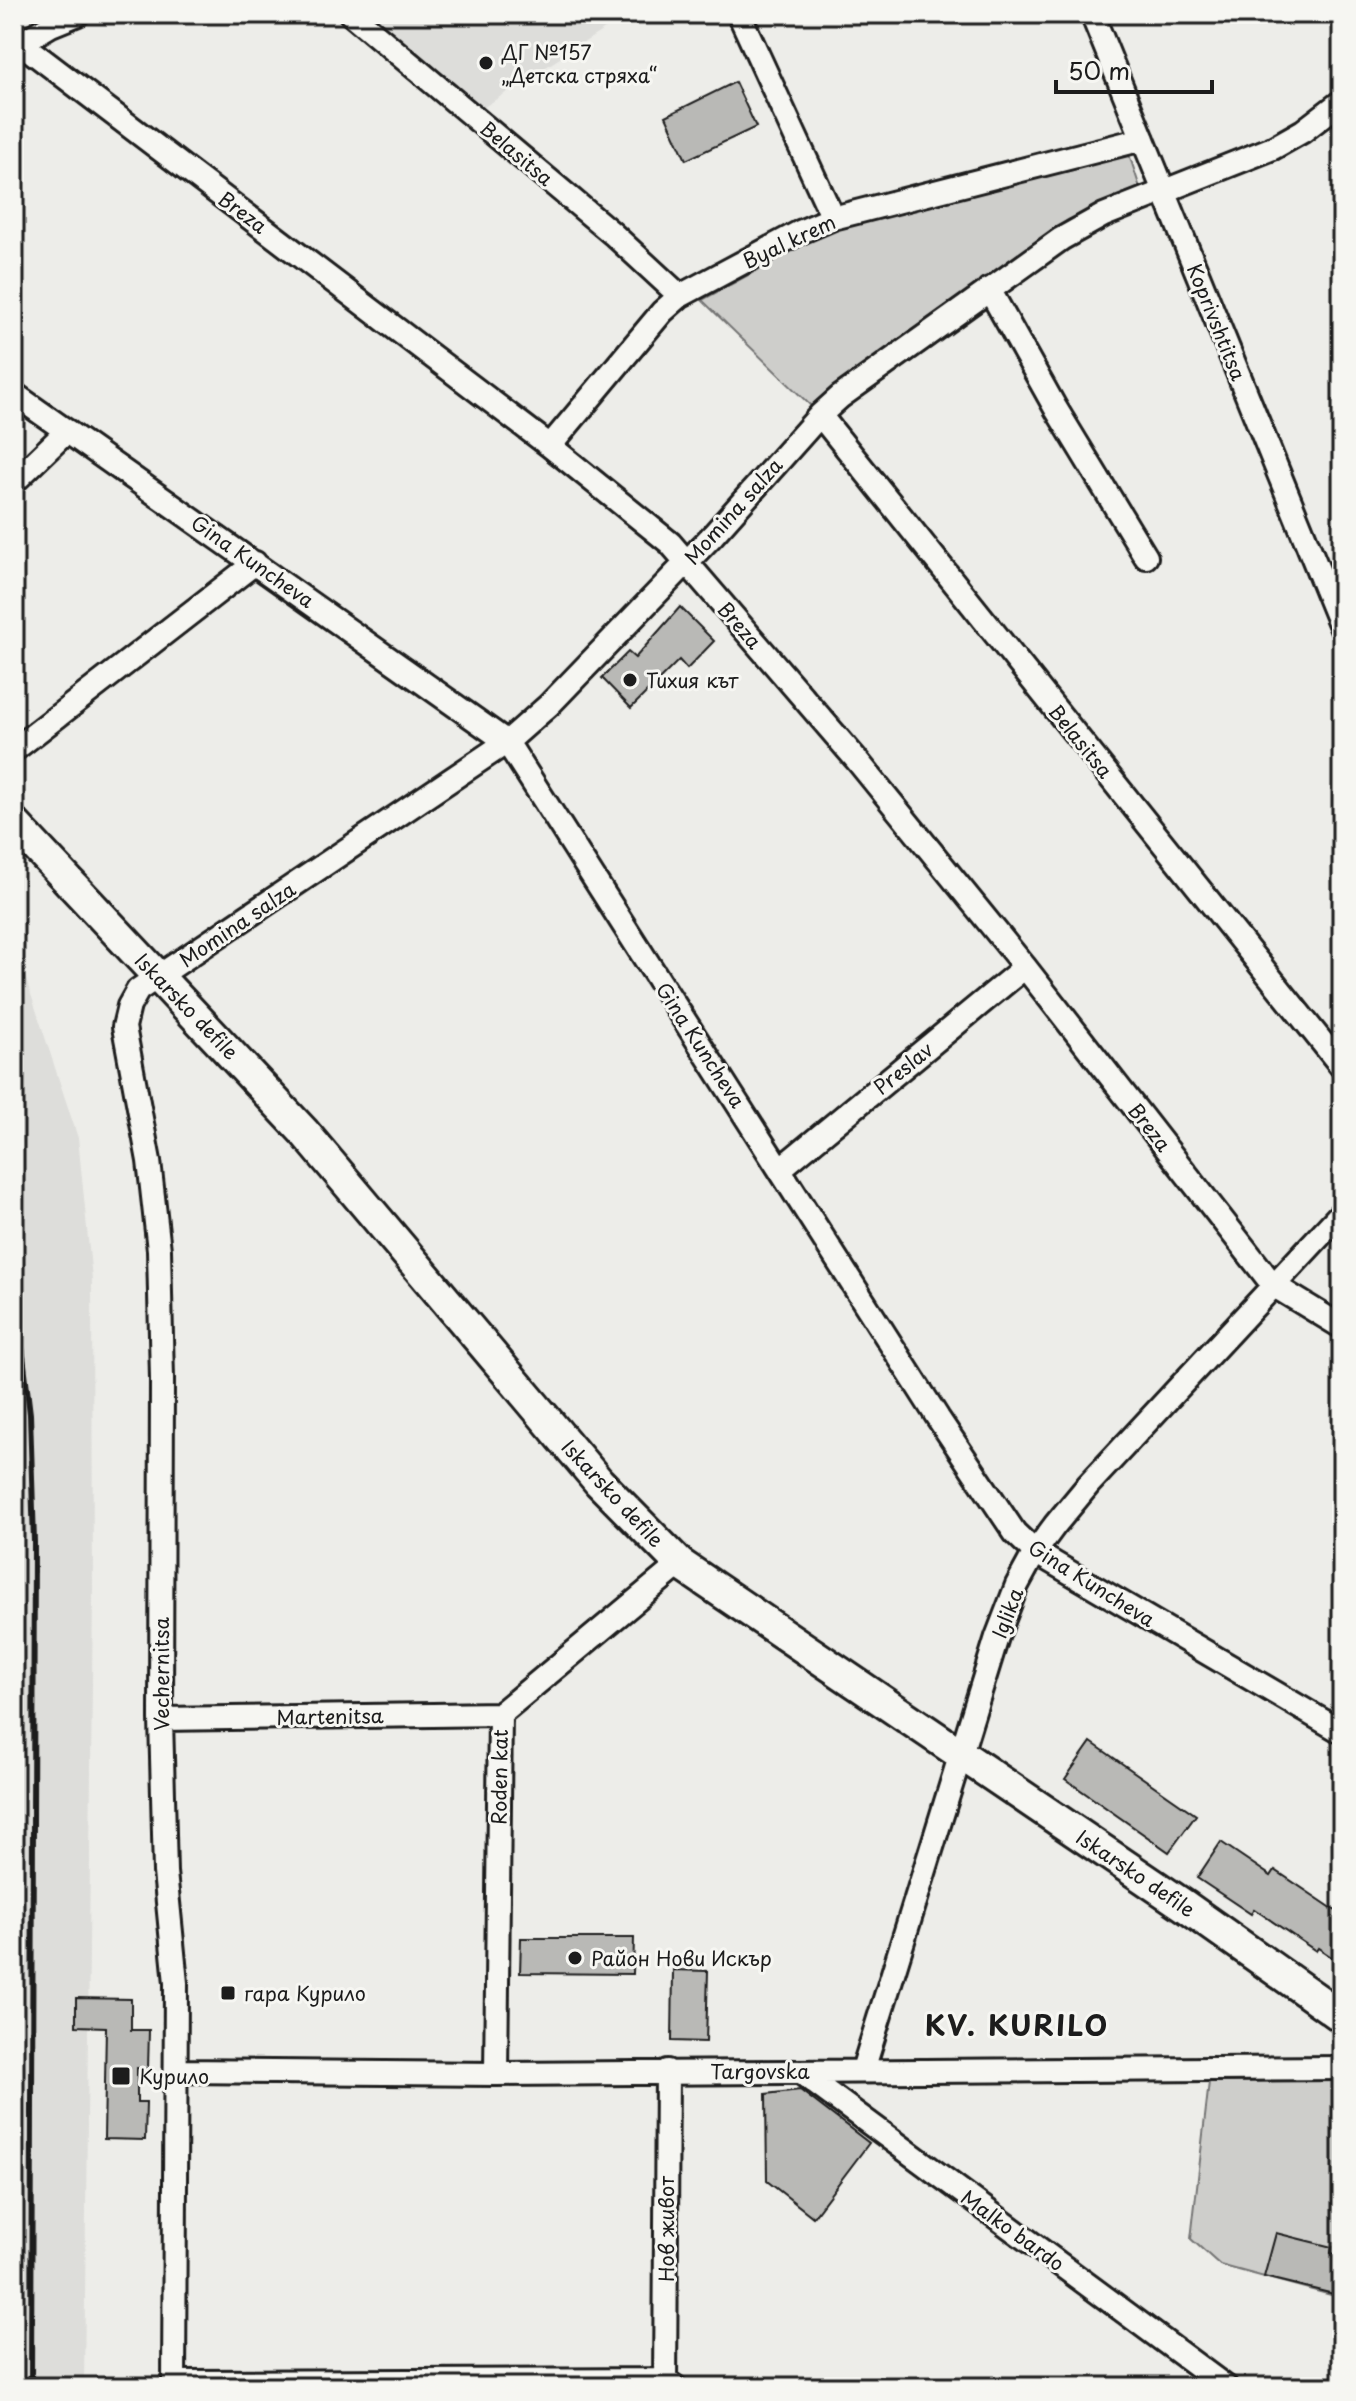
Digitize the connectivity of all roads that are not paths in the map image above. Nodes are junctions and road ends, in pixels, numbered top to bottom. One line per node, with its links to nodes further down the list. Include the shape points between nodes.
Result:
1 (78, 14): 5 (street)
2 (351, 14): 11 (street, Belasitsa)
3 (739, 14): 9 (street)
4 (1092, 14): 7 (street, Koprivshtitsa)
5 (17, 45): 15 (street, Breza)
6 (1342, 101): 8 (street, Momina salza, via 1273,148)
7 (1143, 139): 8 (street, Koprivshtitsa); 9 (street, Byal krem)
8 (1165, 193): 10 (street, Momina salza, via 1071,233); 20 (street, Koprivshtitsa)
9 (833, 218): 11 (street, Byal krem)
10 (989, 289): 13 (street, Momina salza); 17 (street)
11 (680, 296): 15 (street, Byal krem)
12 (14, 394): 14 (street, Gina Kuncheva)
13 (820, 415): 19 (street, Momina salza); 26 (street, Belasitsa)
14 (67, 431): 16 (street); 18 (street, Gina Kuncheva)
15 (550, 446): 19 (street, Breza, via 649,524)
16 (14, 482)
17 (1146, 557)
18 (255, 563): 21 (street, Gina Kuncheva); 22 (street)
19 (686, 563): 21 (street, Momina salza); 24 (street, Breza, via 856,759)
20 (1342, 629)
21 (507, 742): 25 (street, Momina salza); 27 (street, Gina Kuncheva)
22 (14, 750)
23 (14, 823): 25 (main road, Iskarsko defile)
24 (1025, 967): 27 (street, Preslav); 29 (street, Breza)
25 (158, 977): 32 (main road, Iskarsko defile, via 304,1132 599,1482); 34 (street, Vechernitsa, via 138,990 124,1027 159,1250)
26 (1342, 1067)
27 (780, 1169): 31 (street, Gina Kuncheva, via 947,1431 1015,1533)
28 (1342, 1212): 29 (street, Iglika)
29 (1273, 1285): 30 (street, Breza); 31 (street, Iglika, via 1089,1484)
30 (1342, 1327)
31 (1035, 1552): 35 (street, Gina Kuncheva); 36 (street, Iglika, via 997,1637)
32 (680, 1564): 33 (street, Roden kat); 36 (main road, Iskarsko defile)
33 (500, 1714): 34 (street, Martenitsa); 43 (street, Roden kat)
34 (161, 1719): 40 (street, Vechernitsa)
35 (1342, 1732)
36 (960, 1755): 37 (main road, Iskarsko defile); 39 (street, Iglika)
37 (1342, 2017)
38 (1342, 2068): 39 (street, Targovska)
39 (863, 2070): 42 (street, Targovska)
40 (177, 2071): 43 (street, Targovska); 44 (street, Vechernitsa)
41 (667, 2071): 42 (street, Targovska); 43 (street, Targovska); 45 (street, Нов живот)
42 (800, 2072): 46 (street, Malko bardo)
43 (496, 2074)
44 (174, 2384): 45 (street)
45 (669, 2385)
46 (1226, 2387)

